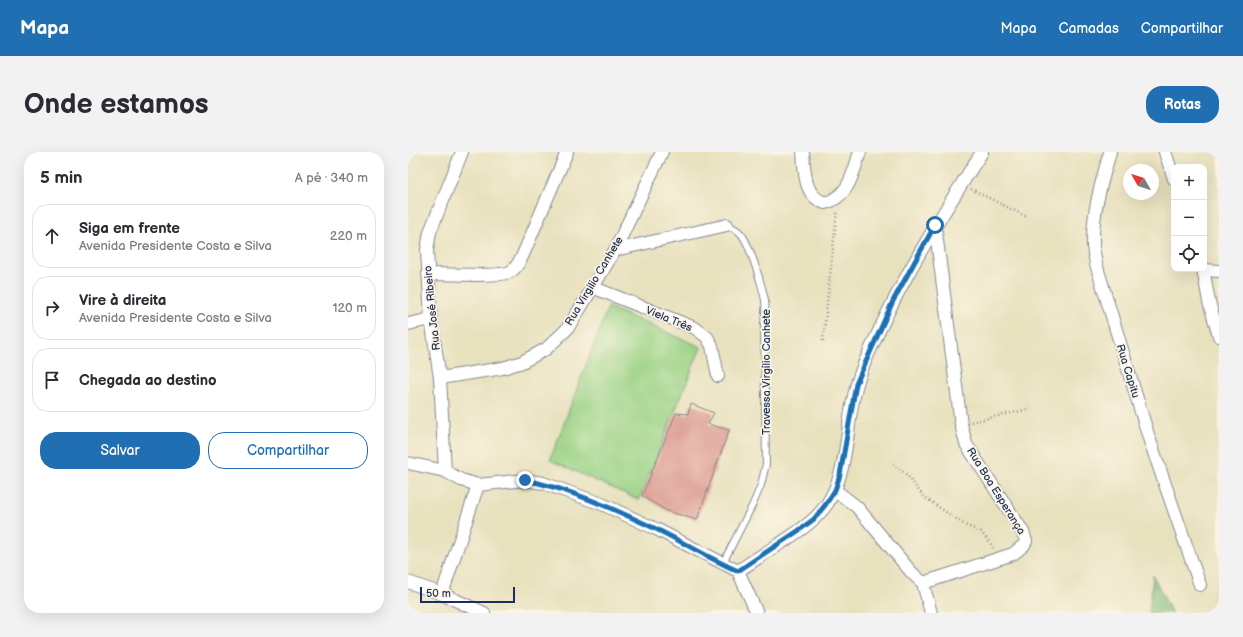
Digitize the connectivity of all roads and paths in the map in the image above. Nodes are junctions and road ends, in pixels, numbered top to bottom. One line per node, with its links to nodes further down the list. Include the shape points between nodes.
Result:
1 (462, 152): 19 (street, Rua José Ribeiro, via 430,232 427,250)
2 (567, 152): 19 (street, via 517,266 502,274)
3 (662, 152): 15 (street, Rua Virgilio Canhete)
4 (803, 152): 11 (street, via 810,193 825,203)
5 (860, 152): 11 (street, via 850,181)
6 (982, 152): 10 (street)
7 (1165, 152): 9 (street)
8 (1110, 153): 39 (street, Rua Capitu, via 1094,219 1092,241 1096,264 1149,438)
9 (1171, 170)
10 (961, 185): 12 (path); 14 (street)
11 (838, 198): 24 (path)
12 (1027, 217)
13 (727, 225): 15 (street, Travessa Virgílio Canhete); 35 (lane, Travessa Virgílio Canhete, via 738,231 745,240 765,300 766,464 754,504)
14 (935, 225): 28 (street, Rua Boa Esperança); 33 (street, via 893,301 856,384)
15 (615, 250): 20 (street, Rua Virgilio Canhete)
16 (1207, 270): 17 (street)
17 (1219, 271)
18 (1204, 272): 23 (street, via 1209,302)
19 (428, 274): 21 (street, Rua José Ribeiro)
20 (592, 287): 25 (street, Viela Três, via 695,328 707,337 712,346); 26 (street, Rua Virgilio Canhete, via 567,328 546,349 522,362 503,368)
21 (431, 319): 22 (street); 26 (street, Rua José Ribeiro)
22 (408, 324)
23 (1219, 336)
24 (823, 341)
25 (718, 376)
26 (440, 378): 31 (street, Rua José Ribeiro)
27 (1030, 409): 28 (path)
28 (961, 424): 34 (street, Rua Boa Esperança, via 966,444 1025,537 1026,541 1020,549)
29 (408, 463): 31 (street)
30 (893, 464): 34 (path, via 907,475 924,498 965,525 981,532 991,544)
31 (445, 471): 32 (street, via 461,480)
32 (478, 485): 35 (street, via 525,480 543,484 602,504); 40 (street)
33 (835, 490): 36 (street, via 814,519); 38 (street, via 857,507)
34 (996, 560): 38 (street, Rua Boa Esperança)
35 (723, 563): 36 (street)
36 (738, 571): 42 (street)
37 (408, 582): 40 (street)
38 (923, 584): 43 (street)
39 (1200, 585)
40 (442, 594): 41 (street)
41 (484, 613)
42 (757, 613)
43 (932, 613)

